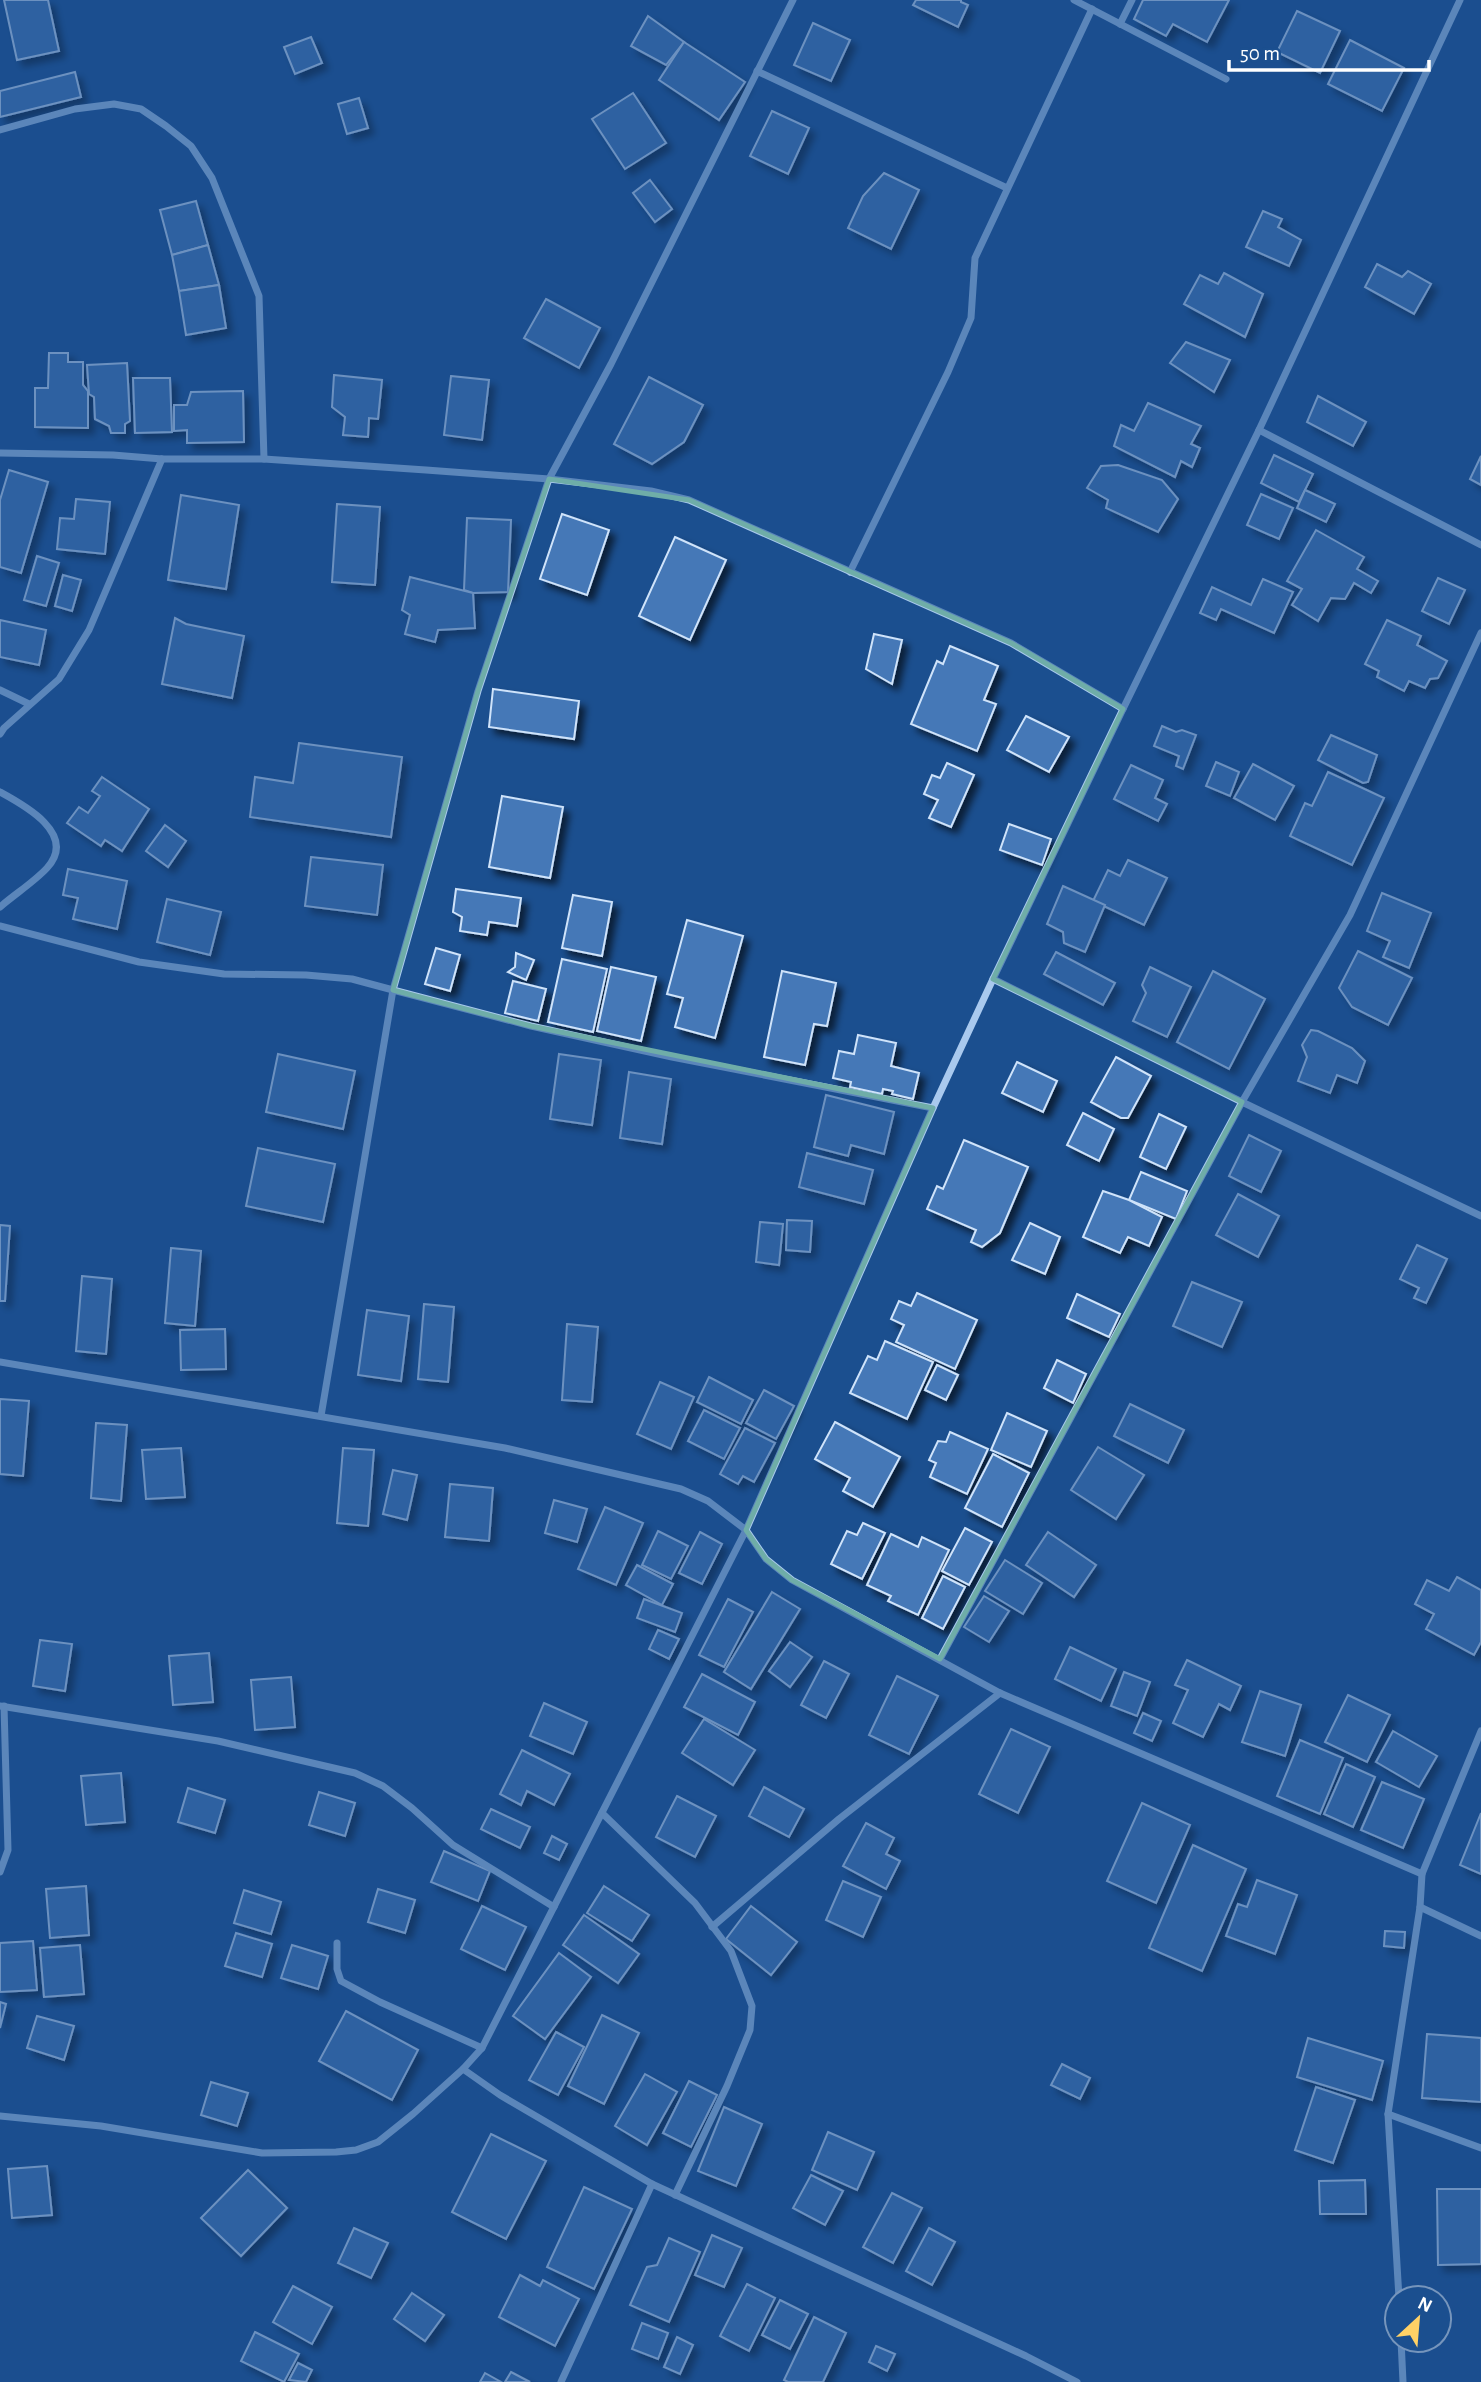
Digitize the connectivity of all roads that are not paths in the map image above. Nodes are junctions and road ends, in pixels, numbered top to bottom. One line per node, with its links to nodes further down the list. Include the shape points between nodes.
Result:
1 (793, 0): 7 (street)
2 (1074, 0): 5 (street)
3 (1132, 0): 6 (street)
4 (1460, 0): 11 (street)
5 (1092, 9): 6 (street); 10 (street)
6 (1120, 23): 8 (street)
7 (757, 71): 10 (street); 15 (street)
8 (1226, 79)
9 (0, 131): 14 (street, via 75,109 114,104 141,109 191,146 212,178 259,296)
10 (1007, 188): 17 (street, via 975,258 971,318)
11 (1259, 430): 16 (street); 21 (street)
12 (0, 453): 13 (street)
13 (162, 459): 14 (street); 20 (street, via 89,630 59,679)
14 (264, 459): 15 (street)
15 (549, 479): 17 (street, via 689,500); 27 (street, via 478,691)
16 (1481, 545)
17 (850, 572): 21 (street, via 1011,643)
18 (1481, 633): 28 (street, via 1350,915)
19 (0, 690): 20 (street)
20 (29, 704): 22 (street)
21 (1123, 709): 26 (street)
22 (0, 734)
23 (0, 792): 24 (street, via 45,821 54,836 55,853 48,867)
24 (0, 907)
25 (0, 926): 27 (street, via 139,962 224,974 352,979)
26 (993, 979): 28 (street); 29 (street)
27 (393, 990): 29 (street, via 531,1026); 32 (street)
28 (1242, 1102): 30 (street); 34 (street)
29 (933, 1108): 33 (street)
30 (1481, 1216)
31 (0, 1362): 32 (street)
32 (321, 1416): 33 (street, via 505,1448 681,1489 708,1501)
33 (746, 1530): 34 (street, via 766,1559 792,1580); 38 (street)
34 (940, 1659): 35 (street)
35 (1000, 1693): 40 (street); 43 (street, via 839,1819)
36 (2, 1706): 39 (street, via 8,1850); 41 (street, via 218,1741 355,1773 383,1786 453,1845)
37 (1481, 1731): 40 (street)
38 (602, 1813): 41 (street); 43 (street, via 695,1903)
39 (0, 1872)
40 (1422, 1874): 42 (street)
41 (554, 1907): 46 (street)
42 (1420, 1907): 44 (street); 48 (street)
43 (712, 1927): 52 (street, via 731,1951 752,2006 752,2018 727,2086)
44 (1481, 1936)
45 (337, 1943): 46 (street, via 341,1981)
46 (482, 2048): 47 (street)
47 (463, 2069): 49 (street, via 377,2142 356,2150 262,2153 101,2126); 51 (street)
48 (1388, 2114): 50 (street); 53 (street)
49 (0, 2116)
50 (1481, 2148)
51 (652, 2184): 52 (street); 55 (street)
52 (675, 2195): 56 (street)
53 (1398, 2284)
54 (1402, 2354): 57 (street)
55 (561, 2382)
56 (1077, 2382)
57 (1403, 2382)

